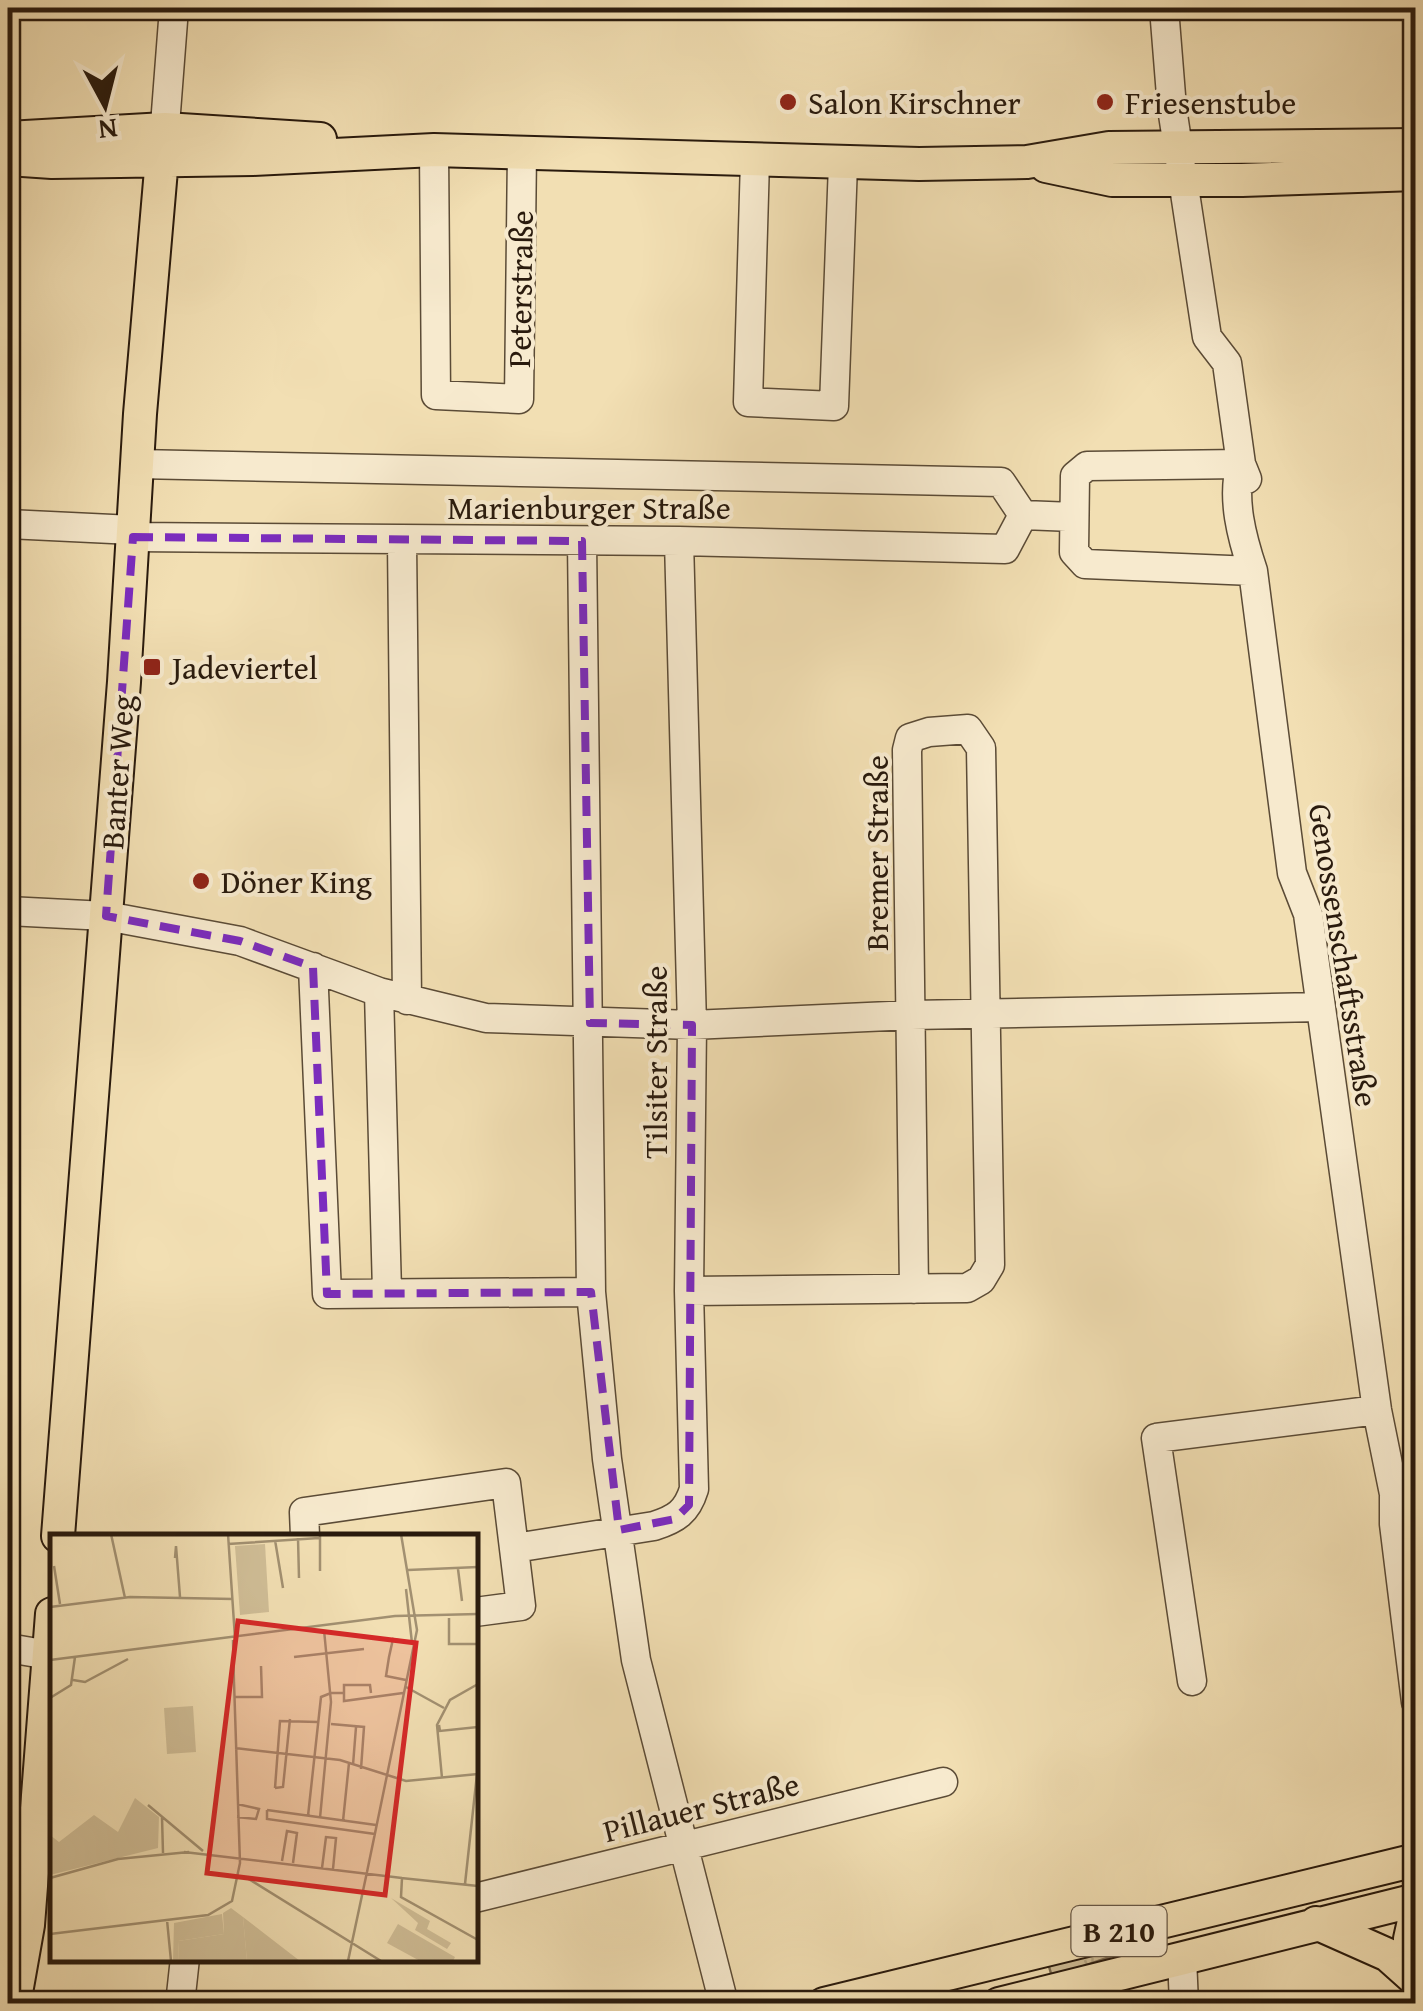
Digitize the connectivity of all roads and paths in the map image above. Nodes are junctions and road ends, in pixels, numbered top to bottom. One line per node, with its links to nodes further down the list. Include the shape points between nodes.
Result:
1 (174, 8): 4 (street, Banter Weg)
2 (1164, 8): 11 (street, Genossenschaftsstraße)
3 (8, 138): 4 (main road)
4 (164, 144): 6 (main road, via 253,158); 8 (main road, via 52,162); 13 (main road, Banter Weg)
5 (1416, 145): 11 (main road)
6 (434, 150): 7 (main road); 7 (street, Peterstraße, via 436,395 519,398)
7 (522, 151): 9 (main road)
8 (8, 159)
9 (755, 160): 10 (main road); 10 (street, via 748,402 834,406)
10 (843, 164): 11 (main road, via 1026,162 1110,148)
11 (1182, 164): 12 (main road); 14 (street, Genossenschaftsstraße, via 1207,337 1227,363)
12 (1416, 174)
13 (137, 464): 15 (street, Marienburger Straße, via 1001,482); 18 (main road, Banter Weg)
14 (1241, 464): 16 (street, via 1087,466 1075,476); 22 (street, Genossenschaftsstraße, via 1253,491 1260,544)
15 (1023, 515): 16 (street); 21 (street, Marienburger Straße, via 1005,549)
16 (1073, 518): 22 (street, via 1074,552 1086,564)
17 (8, 524): 18 (street, Marienburger Straße)
18 (133, 533): 20 (street, Marienburger Straße); 24 (main road, Banter Weg)
19 (582, 540): 20 (street, Marienburger Straße); 21 (street, Marienburger Straße); 31 (street, Tilsiter Straße)
20 (402, 542): 27 (street)
21 (679, 542): 32 (street, Tilsiter Straße)
22 (1252, 570): 28 (street, Genossenschaftsstraße, via 1292,873 1308,914)
23 (8, 911): 24 (street)
24 (106, 916): 25 (street, via 240,941); 39 (main road, Banter Weg)
25 (313, 968): 26 (street); 35 (street, via 327,1294)
26 (378, 992): 27 (street); 35 (street)
27 (407, 1000): 31 (street, via 486,1018)
28 (1320, 1007): 29 (street); 37 (street, Genossenschaftsstraße)
29 (984, 1013): 30 (street); 30 (street, Bremer Straße, via 981,748 968,729 910,738 907,750); 33 (street, Bremer Straße, via 990,1265 967,1288)
30 (912, 1015): 32 (street); 33 (street, Bremer Straße)
31 (590, 1023): 32 (street); 36 (street, Tilsiter Straße)
32 (692, 1025): 34 (street, Tilsiter Straße)
33 (914, 1288): 34 (street, Bremer Straße)
34 (689, 1290): 38 (street, Tilsiter Straße, via 689,1505 675,1519)
35 (388, 1292): 36 (street)
36 (591, 1292): 38 (street, Tilsiter Straße)
37 (1376, 1410): 46 (street, via 1156,1438); 47 (street, Genossenschaftsstraße, via 1370,1443 1378,1500 1394,1524)
38 (618, 1530): 41 (street); 50 (street, Tilsiter Straße, via 636,1660)
39 (58, 1534)
40 (305, 1534): 41 (street, via 304,1512 506,1483)
41 (515, 1548): 42 (street, via 521,1606)
42 (478, 1612)
43 (50, 1641): 45 (main road)
44 (8, 1648): 45 (street)
45 (49, 1655): 48 (main road)
46 (1192, 1681)
47 (1416, 1702)
48 (48, 1706): 52 (main road)
49 (944, 1782): 50 (street, Pillauer Straße)
50 (686, 1848): 53 (street, Pillauer Straße); 65 (street, Tilsiter Straße)
51 (1416, 1860): 66 (main road, B 210)
52 (43, 1861): 57 (main road)
53 (478, 1897)
54 (1416, 1900): 56 (main road, B 210)
55 (1416, 1912): 60 (main road, via 1410,1939)
56 (1316, 1924): 58 (main road, B 210); 60 (main road, via 1388,1955)
57 (25, 1954): 62 (main road); 63 (main road)
58 (1182, 1958): 61 (main road, B 210); 68 (street)
59 (185, 1961): 64 (street)
60 (1416, 1978)
61 (1047, 1998): 67 (main road, B 210)
62 (14, 2004)
63 (32, 2004)
64 (180, 2004)
65 (724, 2004)
66 (824, 2004)
67 (999, 2004)
68 (1184, 2004)

